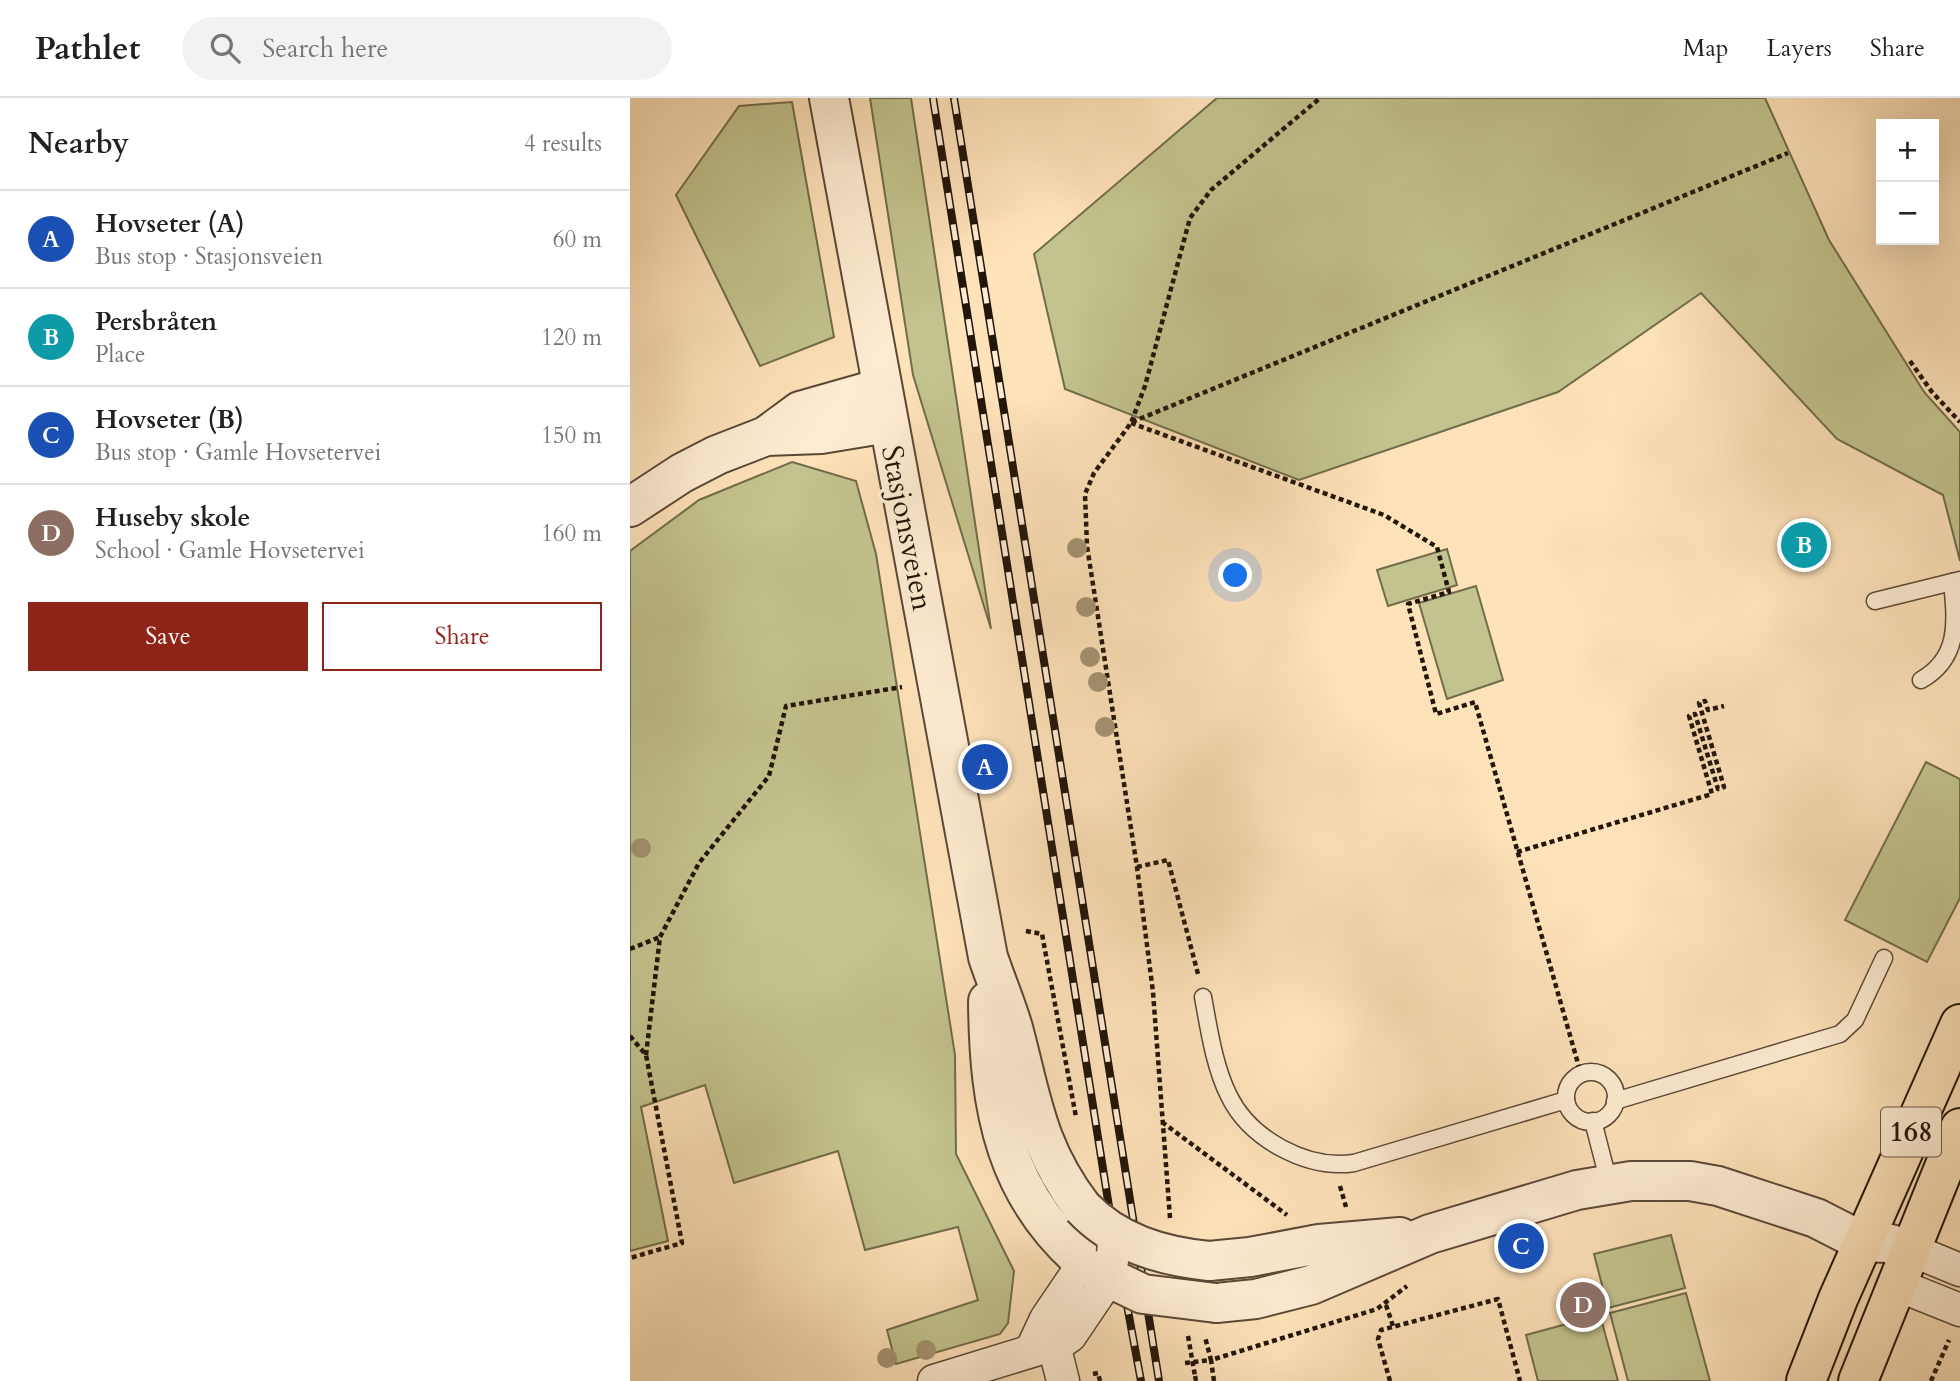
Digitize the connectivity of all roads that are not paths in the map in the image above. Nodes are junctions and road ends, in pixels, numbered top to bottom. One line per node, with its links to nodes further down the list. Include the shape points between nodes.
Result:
1 (829, 98): 2 (street, Stasjonsveien)
2 (884, 405): 3 (street, via 817,404 766,436 682,473); 7 (street, Stasjonsveien)
3 (630, 507)
4 (1956, 581): 5 (lane); 6 (lane, via 1953,640 1946,660)
5 (1875, 601)
6 (1922, 680)
7 (988, 957): 19 (street, Stasjonsveien, bridge, via 1012,1027 1037,1127 1050,1159 1082,1207); 19 (street, Stasjonsveien, via 994,1084 1011,1163 1038,1216)
8 (1884, 958): 12 (lane, via 1855,1020 1840,1034)
9 (1203, 997): 11 (lane, via 1229,1097 1272,1143 1300,1157 1354,1163)
10 (1960, 1024): 17 (main road, 168)
11 (1566, 1100): 12 (lane, via 1572,1080 1581,1074 1602,1074 1610,1081); 13 (lane, via 1576,1116)
12 (1615, 1101): 13 (lane, via 1604,1118)
13 (1593, 1121): 15 (lane)
14 (1960, 1128): 18 (main road, 168)
15 (1609, 1183): 16 (street); 17 (street, via 1658,1180 1718,1186 1816,1218)
16 (1430, 1234): 19 (street, bridge, via 1318,1244 1209,1261 1160,1252); 19 (street, bridge, via 1327,1280 1256,1299 1216,1303 1143,1294)
17 (1863, 1242): 18 (street); 21 (street); 26 (main road, 168)
18 (1909, 1249): 20 (street); 21 (main road, 168)
19 (1097, 1266): 23 (street, via 1070,1336)
20 (1960, 1270)
21 (1895, 1284): 22 (street); 27 (main road, 168)
22 (1956, 1323)
23 (1040, 1344): 24 (street); 25 (street, via 1058,1357)
24 (934, 1381)
25 (1063, 1381)
26 (1806, 1381)
27 (1858, 1381)

